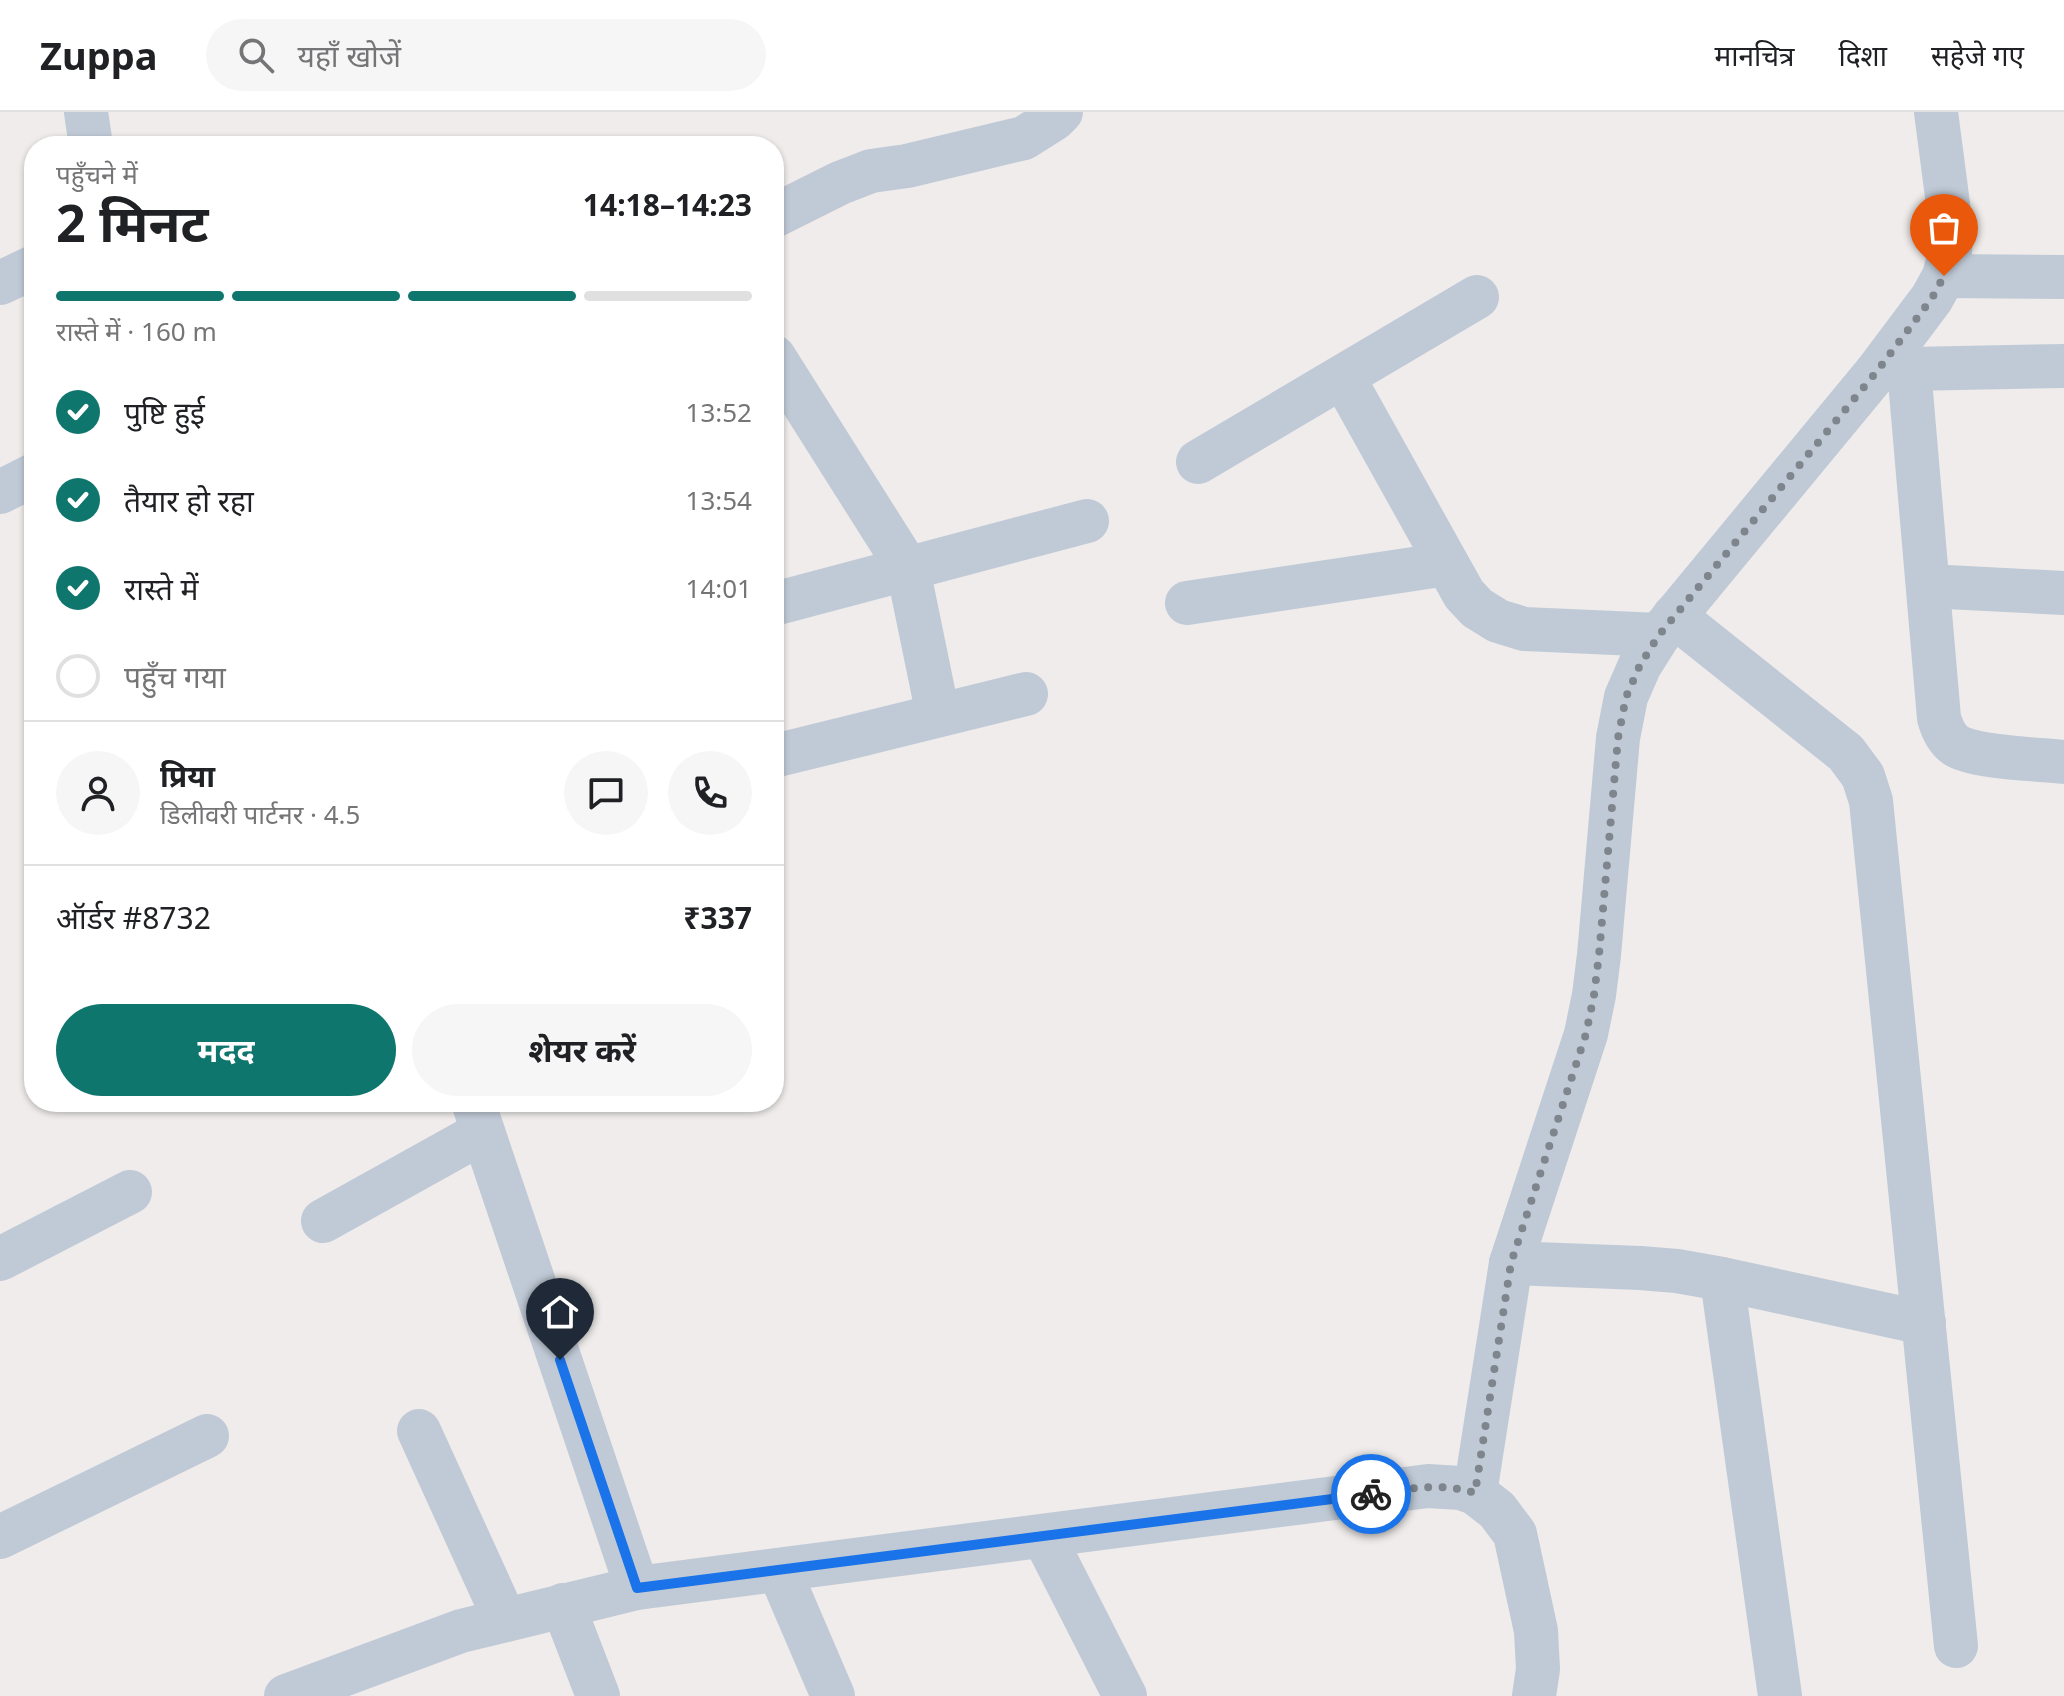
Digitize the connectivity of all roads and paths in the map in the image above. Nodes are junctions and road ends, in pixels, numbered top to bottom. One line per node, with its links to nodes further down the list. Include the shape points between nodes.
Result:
1 (86, 112): 4 (street)
2 (1061, 112): 5 (street, via 1024,138 871,171)
3 (1936, 112): 7 (street, via 1951,227)
4 (90, 136)
5 (784, 211)
6 (24, 272): 9 (street)
7 (1944, 276): 8 (street); 12 (street)
8 (2064, 277)
9 (0, 283)
10 (1477, 297): 14 (street)
11 (2064, 366): 12 (street)
12 (1894, 369): 21 (street); 25 (street)
13 (784, 373): 20 (street)
14 (1343, 377): 15 (street); 19 (street)
15 (1198, 462)
16 (24, 480): 17 (street)
17 (0, 492)
18 (1087, 521): 20 (street)
19 (1447, 564): 24 (street); 25 (street, via 1477,608 1524,629)
20 (908, 569): 23 (street); 27 (street)
21 (1928, 586): 22 (street); 29 (street, via 1944,733 1957,746 1982,754)
22 (2064, 593)
23 (784, 601)
24 (1187, 603)
25 (1667, 626): 34 (street, via 1626,697 1586,1034); 36 (street, via 1846,753 1863,776 1874,825)
26 (1026, 694): 27 (street)
27 (938, 715): 28 (street)
28 (784, 754)
29 (2064, 762)
30 (478, 1117): 32 (street); 43 (street)
31 (130, 1192): 33 (street)
32 (323, 1221)
33 (0, 1259)
34 (1511, 1263): 35 (street, via 1640,1268); 39 (street)
35 (1722, 1279): 36 (street); 52 (street)
36 (1924, 1323): 46 (street)
37 (419, 1431): 45 (street)
38 (207, 1436): 40 (street)
39 (1475, 1493): 41 (street, via 1428,1486); 51 (street, via 1515,1534 1536,1631)
40 (0, 1537)
41 (1044, 1537): 42 (street); 50 (street)
42 (779, 1570): 43 (street); 49 (street)
43 (637, 1588): 44 (street)
44 (563, 1605): 45 (street); 48 (street)
45 (505, 1620): 47 (street, via 461,1631)
46 (1956, 1646)
47 (286, 1696)
48 (598, 1696)
49 (833, 1696)
50 (1125, 1696)
51 (1534, 1696)
52 (1780, 1696)

